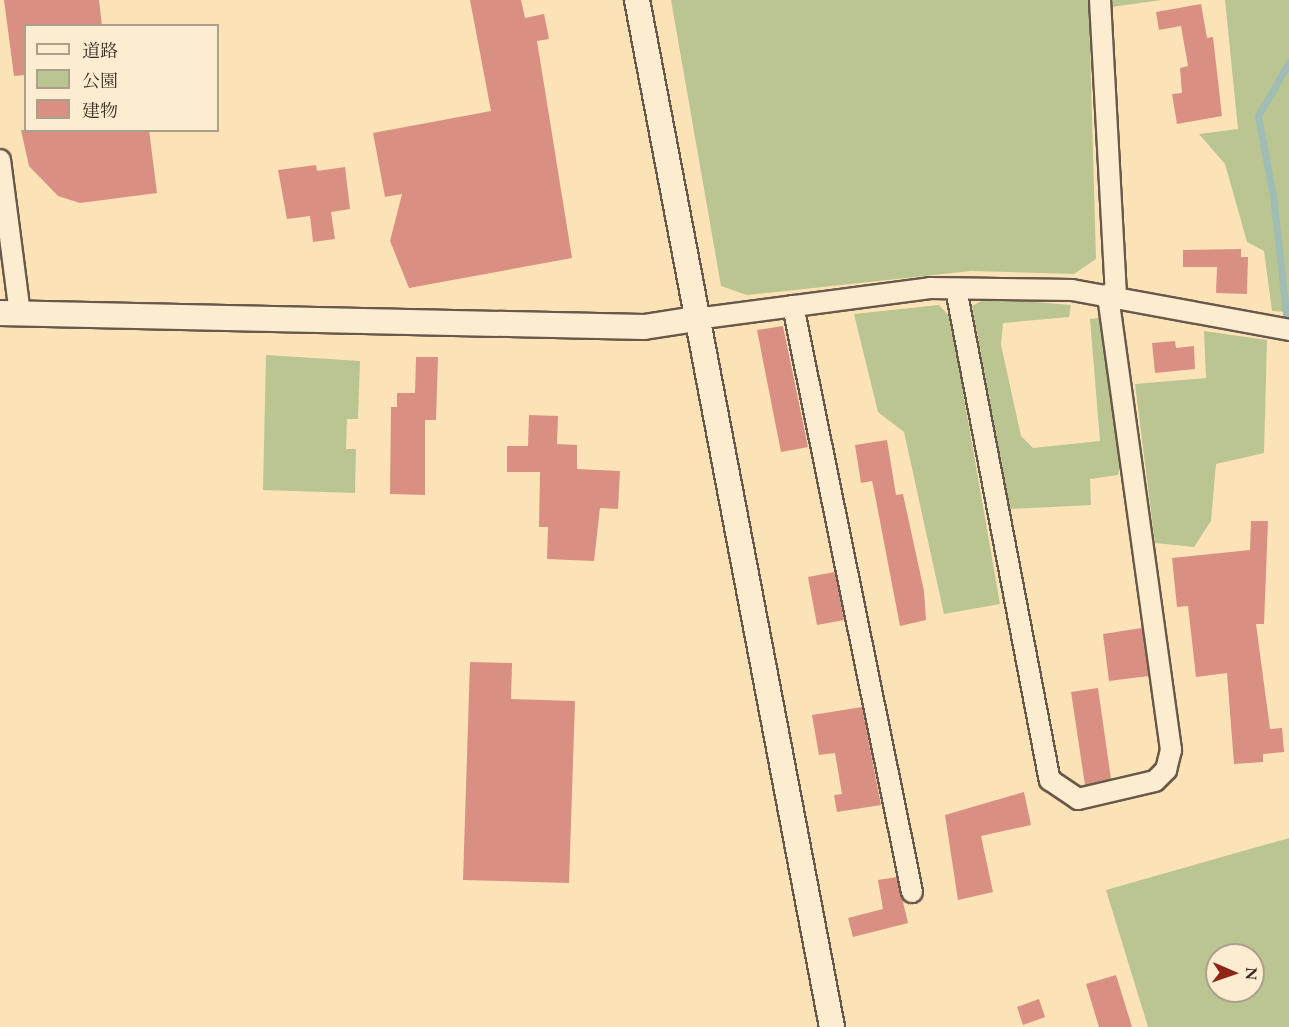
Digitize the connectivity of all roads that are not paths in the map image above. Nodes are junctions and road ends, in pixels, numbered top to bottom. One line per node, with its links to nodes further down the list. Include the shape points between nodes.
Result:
1 (637, 0): 8 (street)
2 (1100, 0): 5 (street)
3 (0, 160): 7 (street)
4 (956, 289): 5 (street); 5 (street, via 1050,780 1078,799 1155,781 1166,770 1171,750); 6 (street)
5 (1112, 294): 9 (street)
6 (793, 306): 8 (street); 10 (street)
7 (10, 313): 8 (street, via 644,327)
8 (696, 318): 11 (street)
9 (1289, 330)
10 (912, 892)
11 (832, 1027)

